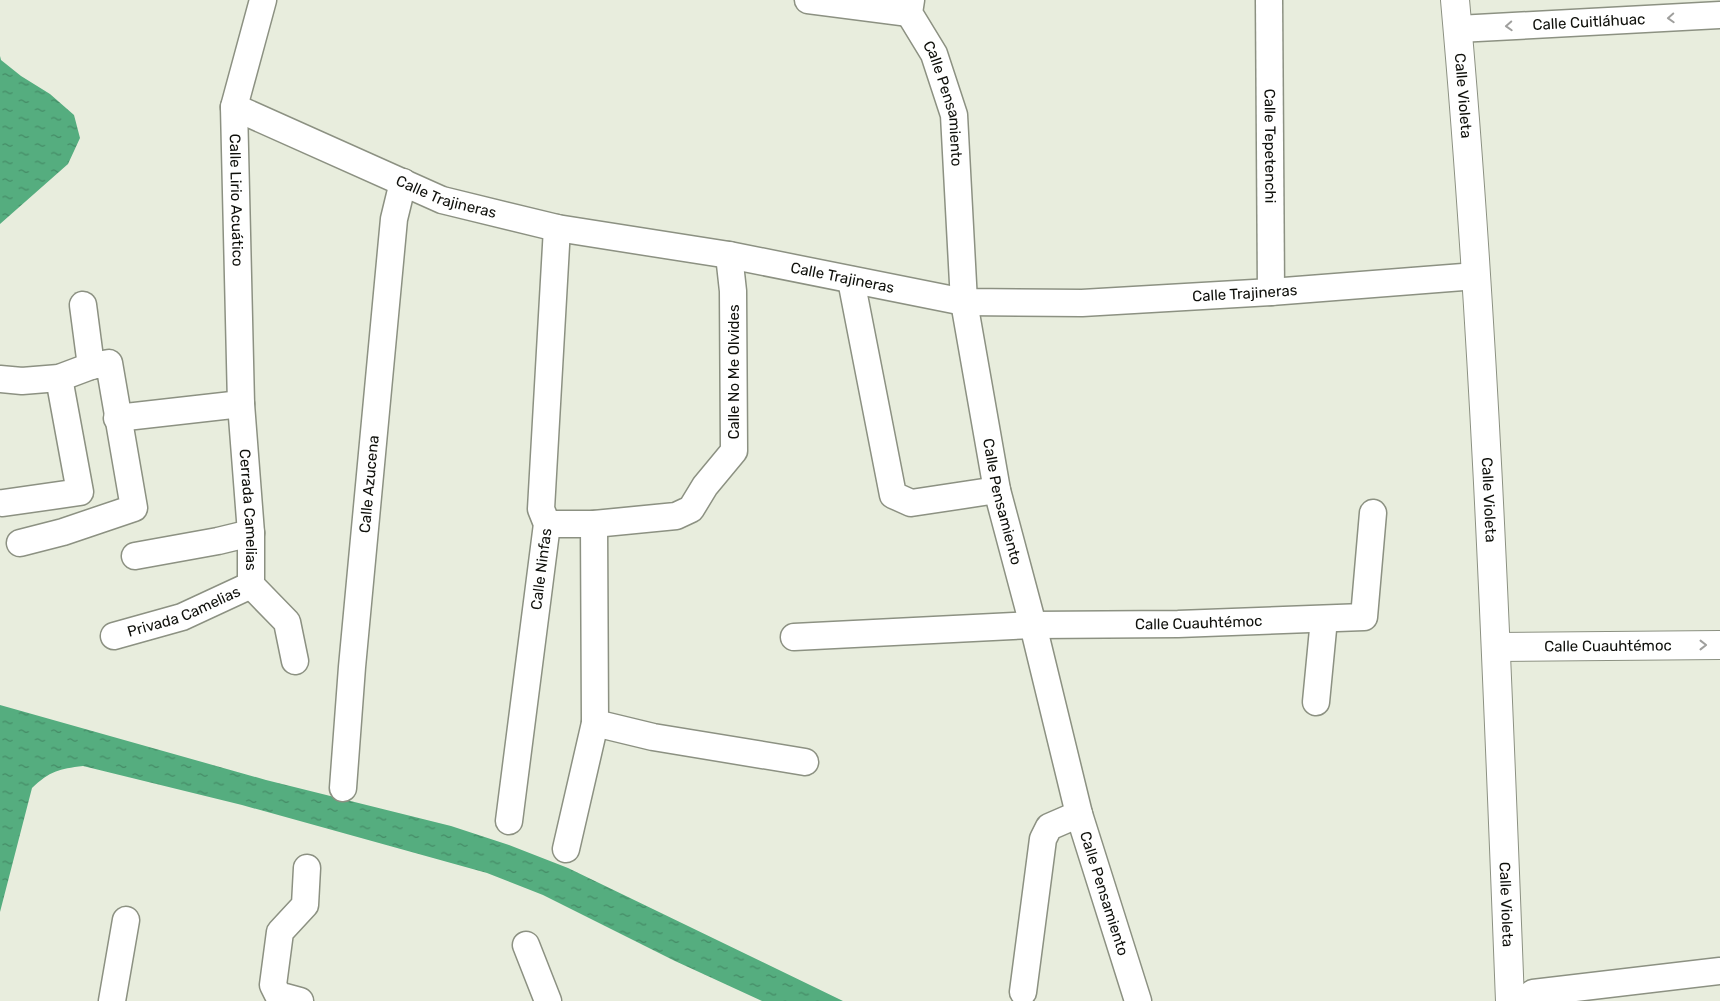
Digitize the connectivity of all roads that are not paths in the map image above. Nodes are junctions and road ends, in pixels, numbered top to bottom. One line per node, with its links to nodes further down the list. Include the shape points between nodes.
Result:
1 (263, 0): 8 (street, Calle Lirio Acuático)
2 (808, 0): 5 (street)
3 (1269, 0): 14 (street, Calle Tepetenchi)
4 (1456, 0): 7 (street, Calle Violeta)
5 (910, 7): 15 (street, Calle Pensamiento, via 934,54 954,115)
6 (1720, 15): 7 (street, Calle Cuitláhuac, one-way to 7)
7 (1458, 29): 12 (street, Calle Violeta)
8 (234, 107): 9 (street, Calle Trajineras); 20 (street, Calle Lirio Acuático)
9 (403, 182): 10 (street, Calle Trajineras, via 442,200); 41 (street, Calle Azucena, via 394,219)
10 (557, 228): 11 (street, Calle Trajineras); 25 (street, Calle Ninfas, via 541,509)
11 (729, 255): 13 (street, Calle Trajineras); 26 (street, Calle No Me Olvides, via 733,291 734,452 705,486 691,509 676,516)
12 (1476, 276): 14 (street, Calle Trajineras); 36 (street, Calle Violeta)
13 (852, 280): 15 (street, Calle Trajineras); 22 (street, via 893,495 911,503)
14 (1271, 292): 15 (street, Calle Trajineras, via 1082,302)
15 (964, 302): 22 (street, Calle Pensamiento)
16 (83, 305): 17 (street)
17 (91, 366): 18 (street); 21 (street, via 108,363)
18 (59, 378): 19 (street); 23 (street, via 80,492)
19 (0, 379)
20 (241, 404): 21 (street); 27 (street, Cerrada Camelias)
21 (117, 418): 28 (street, via 134,508)
22 (997, 490): 32 (street, Calle Pensamiento)
23 (3, 503)
24 (1373, 513): 31 (street, Calle Cuauhtémoc, via 1364,617)
25 (547, 524): 26 (street, Calle No Me Olvides); 43 (street, Calle Ninfas)
26 (594, 524): 39 (street)
27 (251, 533): 29 (street); 30 (street, Cerrada Camelias)
28 (20, 543)
29 (135, 556)
30 (251, 585): 33 (street, Privada Camelias, via 182,617); 37 (street, Cerrada Camelias, via 287,622)
31 (1324, 619): 32 (street, Calle Cuauhtémoc); 38 (street)
32 (1033, 625): 34 (street, Calle Cuauhtémoc); 42 (street, Calle Pensamiento)
33 (114, 636)
34 (794, 637)
35 (1720, 645): 36 (street, Calle Cuauhtémoc, one-way to 35)
36 (1496, 647): 54 (street, Calle Violeta)
37 (295, 660)
38 (1316, 702)
39 (595, 723): 40 (street, via 653,737); 44 (street)
40 (805, 762)
41 (343, 788)
42 (1080, 814): 49 (street, via 1049,827 1043,839); 53 (street, Calle Pensamiento)
43 (510, 821)
44 (566, 849)
45 (307, 868): 51 (street, via 305,905 280,932 273,986 278,995)
46 (126, 920): 50 (street)
47 (526, 945): 52 (street)
48 (1720, 970): 55 (street, via 1533,993)
49 (1023, 992)
50 (112, 1001)
51 (300, 1001)
52 (548, 1001)
53 (1138, 1001)
54 (1510, 1001)
55 (1523, 1001)

